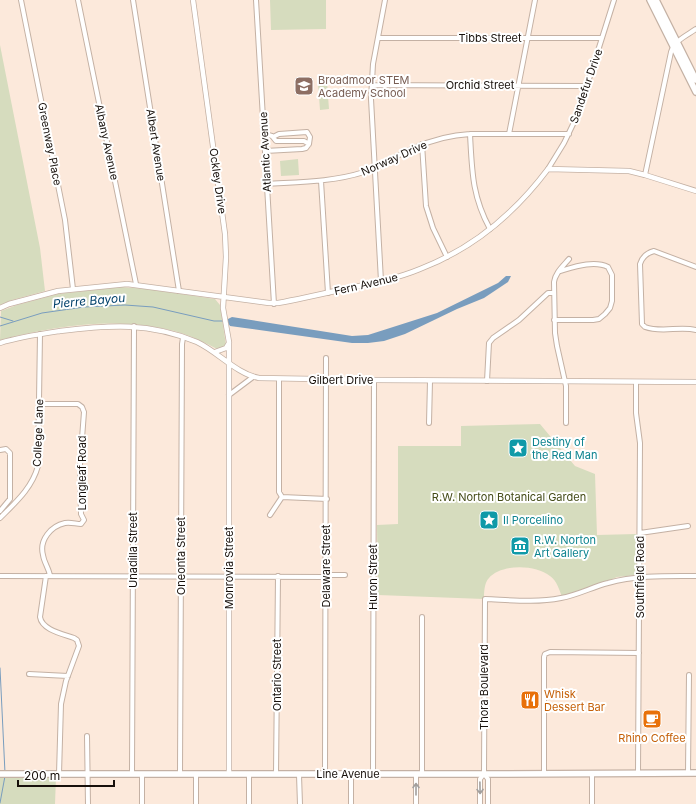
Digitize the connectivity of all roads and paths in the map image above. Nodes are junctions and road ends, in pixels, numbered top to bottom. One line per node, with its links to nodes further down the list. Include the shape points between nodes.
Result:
1 (21, 0): 44 (street, Greenway Place, via 65,220)
2 (78, 0): 43 (street, Albany Avenue)
3 (133, 0): 45 (street, Albert Avenue)
4 (193, 0): 48 (street, Ockley Drive, via 225,234)
5 (256, 0): 23 (street, Atlantic Avenue)
6 (385, 0): 12 (street)
7 (535, 0): 13 (street)
8 (614, 0): 14 (street, Sandefur Drive)
9 (650, 0): 16 (main road)
10 (656, 0): 15 (main road)
11 (696, 29): 15 (street)
12 (378, 38): 13 (street, Tibbs Street); 19 (street)
13 (527, 38): 14 (street, Tibbs Street); 20 (street)
14 (602, 38): 21 (street, Sandefur Drive)
15 (677, 42): 16 (street); 17 (main road)
16 (673, 47): 17 (main road); 33 (street)
17 (683, 60): 18 (main road); 22 (main road)
18 (696, 80)
19 (372, 85): 20 (street, Orchid Street); 31 (street, via 371,115)
20 (518, 86): 21 (street, Orchid Street); 25 (street)
21 (588, 86): 26 (street, Sandefur Drive)
22 (696, 92)
23 (264, 134): 27 (street); 30 (street, Atlantic Avenue)
24 (470, 134): 25 (street, Norway Drive); 29 (street, Norway Drive); 37 (street, via 474,189 482,215)
25 (509, 134): 26 (street, Norway Drive)
26 (569, 134): 32 (street, Sandefur Drive)
27 (273, 137): 28 (street, via 276,141 304,141); 28 (street, via 279,134 307,132 310,137)
28 (309, 144): 30 (street, via 302,149)
29 (422, 144): 31 (street, Norway Drive); 38 (street, via 426,206)
30 (265, 151): 35 (street, Atlantic Avenue)
31 (375, 168): 34 (street, Norway Drive, via 344,178); 42 (street)
32 (548, 169): 33 (street, via 620,170); 37 (street, Fern Avenue, via 514,209)
33 (645, 175): 36 (street)
34 (321, 181): 35 (street, Norway Drive); 46 (street)
35 (267, 184): 49 (street, Atlantic Avenue)
36 (696, 191)
37 (490, 229): 38 (street, Fern Avenue)
38 (447, 257): 42 (street, Fern Avenue, via 421,269)
39 (569, 259): 41 (street)
40 (696, 267): 53 (street, via 654,251 643,257 640,264 642,324 651,329)
41 (560, 271): 47 (street, via 555,277); 51 (street, via 586,265 608,267 612,275 612,301 607,313 597,320)
42 (381, 282): 46 (street, Fern Avenue)
43 (136, 284): 44 (street, Fern Avenue); 45 (street, Fern Avenue)
44 (73, 289): 50 (street, Fern Avenue, via 48,293)
45 (179, 290): 48 (street, Fern Avenue)
46 (328, 293): 49 (street, Fern Avenue)
47 (554, 293): 51 (street); 66 (street, via 548,293 520,320 491,340 488,348)
48 (224, 297): 49 (street, Fern Avenue); 56 (street, Ockley Drive, via 223,311)
49 (274, 304)
50 (0, 308)
51 (554, 320): 67 (street, via 556,346)
52 (134, 326): 54 (street, Gilbert Drive, via 99,326); 55 (street, Gilbert Drive, via 169,332); 85 (street, Unadilla Street)
53 (696, 330)
54 (40, 334): 57 (street, Gilbert Drive); 71 (street, College Lane)
55 (183, 338): 58 (street, Gilbert Drive); 86 (street, Oneonta Street)
56 (229, 339): 58 (street, via 226,348); 60 (street, Ockley Drive)
57 (0, 343)
58 (215, 352): 60 (street, Gilbert Drive)
59 (326, 358): 63 (street, Delaware Street)
60 (229, 362): 61 (street, Gilbert Drive); 70 (street, Monrovia Street)
61 (253, 377): 62 (street, Gilbert Drive); 70 (street)
62 (279, 380): 63 (street, Gilbert Drive); 75 (street, via 279,492)
63 (327, 380): 64 (street, Gilbert Drive); 76 (street, Delaware Street)
64 (374, 380): 65 (street, Gilbert Drive); 114 (street, Huron Street)
65 (430, 381): 66 (street, Gilbert Drive); 72 (street)
66 (487, 381): 67 (street, Gilbert Drive)
67 (565, 381): 68 (street, Gilbert Drive); 73 (street)
68 (636, 382): 69 (street, Gilbert Drive); 81 (street, Southfield Road, via 636,413 640,443)
69 (696, 382)
70 (229, 395): 87 (street, Monrovia Street)
71 (40, 404): 79 (street, College Lane, via 39,458 36,473 30,486); 84 (street, Longleaf Road, via 78,404 84,412 80,469 81,514 84,520 81,524 70,522 56,526 46,536 42,552 49,569)
72 (429, 423)
73 (566, 423)
74 (0, 450): 77 (street, via 10,453 10,499)
75 (282, 497): 76 (street); 78 (street)
76 (327, 498): 89 (street, Delaware Street)
77 (0, 511)
78 (270, 515)
79 (0, 518)
80 (688, 526): 81 (street)
81 (640, 533): 91 (street, Southfield Road)
82 (345, 575): 89 (street)
83 (0, 576): 84 (street)
84 (48, 576): 85 (street); 96 (street, Longleaf Road, via 41,622 74,638 78,643 78,650)
85 (133, 576): 86 (street); 104 (street, Unadilla Street)
86 (182, 576): 87 (street); 106 (street, Oneonta Street)
87 (229, 576): 88 (street); 108 (street, Monrovia Street)
88 (278, 576): 89 (street); 110 (street, Ontario Street)
89 (326, 576): 112 (street, Delaware Street)
90 (696, 576): 91 (street)
91 (640, 578): 93 (street, Southfield Road); 116 (street, Thora Boulevard, via 619,580 561,598 485,600)
92 (422, 617): 115 (street)
93 (639, 653): 98 (street, Southfield Road); 117 (street, via 545,654)
94 (29, 674): 96 (street)
95 (688, 675): 99 (street)
96 (68, 676): 102 (street, Longleaf Road, via 61,704)
97 (87, 736): 103 (street)
98 (638, 773): 99 (main road, Line Avenue); 118 (main road, Line Avenue)
99 (688, 773): 100 (main road, Line Avenue)
100 (696, 773)
101 (0, 774): 102 (main road, Line Avenue)
102 (59, 774): 103 (main road, Line Avenue)
103 (88, 774): 104 (main road, Line Avenue); 119 (street)
104 (132, 774): 105 (main road, Line Avenue)
105 (142, 774): 106 (main road, Line Avenue); 120 (street)
106 (180, 774): 107 (main road, Line Avenue)
107 (196, 774): 108 (main road, Line Avenue); 121 (street)
108 (229, 774): 109 (main road, Line Avenue)
109 (249, 774): 110 (main road, Line Avenue); 122 (street)
110 (276, 774): 111 (main road, Line Avenue)
111 (299, 774): 112 (main road, Line Avenue); 123 (street)
112 (325, 774): 113 (main road, Line Avenue)
113 (351, 774): 114 (main road, Line Avenue); 124 (street)
114 (373, 774): 115 (main road, Line Avenue)
115 (419, 774): 116 (main road, Line Avenue); 125 (street, one-way to 115)
116 (484, 774): 117 (main road, Line Avenue); 126 (street, Thora Boulevard, one-way to 126, via 480,779); 127 (street, Thora Boulevard, via 488,779)
117 (544, 774): 118 (main road, Line Avenue)
118 (592, 774): 128 (street)
119 (88, 804)
120 (142, 804)
121 (196, 804)
122 (249, 804)
123 (300, 804)
124 (351, 804)
125 (416, 804)
126 (480, 804)
127 (488, 804)
128 (592, 804)

